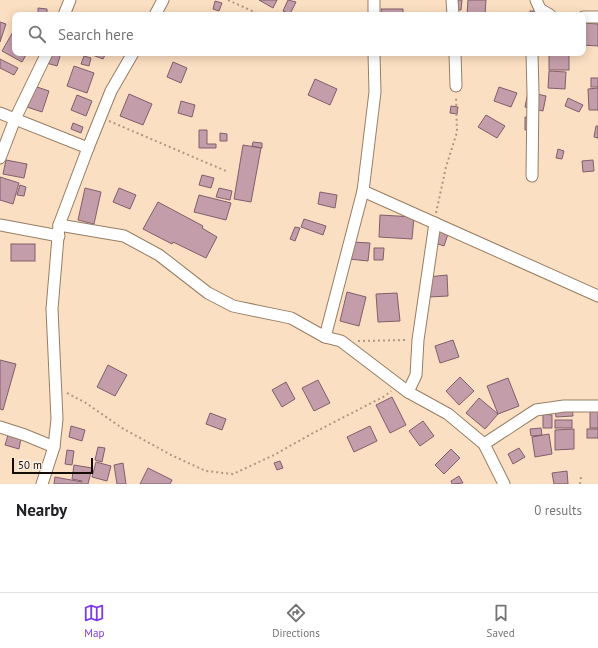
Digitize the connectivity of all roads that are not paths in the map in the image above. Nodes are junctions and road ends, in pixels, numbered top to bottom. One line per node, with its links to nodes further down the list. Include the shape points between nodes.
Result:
1 (70, 0): 5 (street)
2 (163, 0): 6 (street)
3 (374, 0): 7 (street)
4 (452, 0): 8 (street)
5 (65, 12)
6 (157, 12)
7 (374, 12)
8 (453, 12)
9 (586, 17): 10 (street)
10 (598, 17)
11 (46, 56): 18 (street)
12 (131, 56): 19 (street, via 111,91)
13 (374, 56): 22 (street, via 375,92)
14 (456, 56): 16 (street)
15 (532, 56): 21 (street)
16 (456, 86)
17 (0, 113): 18 (street)
18 (15, 119): 19 (street); 20 (street)
19 (88, 148): 25 (street)
20 (0, 158)
21 (532, 176)
22 (362, 191): 23 (street); 27 (street)
23 (435, 223): 26 (street); 28 (street, via 418,340 416,375)
24 (0, 225): 25 (street)
25 (59, 230): 27 (street, via 98,230 124,236 159,254 208,293 232,306 291,318); 32 (street, via 52,309 57,419)
26 (598, 296)
27 (325, 337): 28 (street, via 341,341)
28 (408, 392): 31 (street, via 448,414)
29 (598, 406): 31 (street, via 564,406 536,410)
30 (0, 427): 32 (street)
31 (484, 444): 34 (street)
32 (54, 447): 33 (street)
33 (42, 484)
34 (504, 484)

